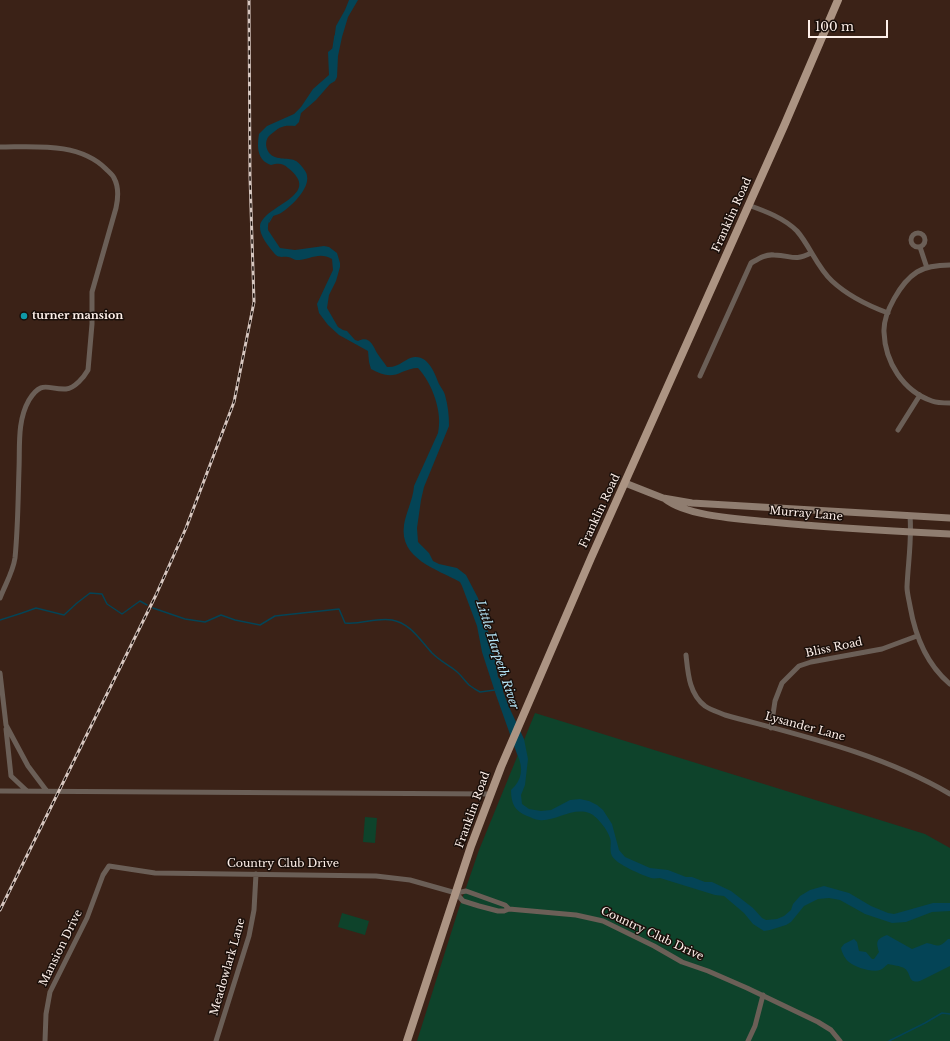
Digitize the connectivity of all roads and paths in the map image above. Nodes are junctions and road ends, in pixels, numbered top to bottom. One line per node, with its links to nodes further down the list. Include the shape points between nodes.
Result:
1 (838, 0): 3 (main road, Franklin Road)
2 (0, 147): 19 (street, via 50,147 83,154 101,164 114,177 118,198 92,292 88,370 72,387 66,389 43,386 30,399 25,409 20,428 18,517 14,560)
3 (748, 205): 5 (street, via 770,213 792,227); 13 (main road, Franklin Road)
4 (920, 247): 7 (street)
5 (811, 253): 8 (street, via 832,282 864,303); 9 (street, via 801,258 766,255 751,263)
6 (950, 265): 7 (street)
7 (927, 268): 8 (street, via 916,272 899,290)
8 (888, 313): 10 (street, via 884,331 888,356 895,372 912,391)
9 (700, 376)
10 (920, 395): 11 (street, via 932,401); 12 (street)
11 (950, 403)
12 (898, 430)
13 (625, 483): 14 (main road, Murray Lane); 29 (main road, Franklin Road, via 526,706)
14 (663, 498): 15 (main road, Murray Lane, via 692,503); 17 (main road, Murray Lane, via 672,505 712,515 832,528)
15 (910, 516): 16 (main road, Murray Lane); 17 (street)
16 (950, 518)
17 (912, 532): 18 (main road, Murray Lane); 20 (street, via 907,589)
18 (950, 534)
19 (0, 598)
20 (917, 636): 23 (street, via 928,659); 25 (street, Bliss Road, via 882,649 799,666 782,683 775,701)
21 (686, 655): 25 (street, Lysander Lane, via 694,694 705,706 725,715)
22 (0, 673): 24 (street)
23 (950, 684)
24 (6, 725): 26 (street, via 28,766); 28 (street, via 11,776)
25 (771, 728): 30 (street, Lysander Lane, via 854,751 898,767)
26 (46, 790): 28 (street); 29 (street)
27 (0, 791): 28 (street)
28 (27, 791)
29 (491, 794): 33 (main road, Franklin Road)
30 (950, 794)
31 (109, 866): 32 (street, Country Club Drive, via 151,873); 36 (street, Mansion Drive, via 103,875 87,918 50,992 46,1014)
32 (256, 874): 33 (street, Country Club Drive, via 376,876 410,880); 37 (street, Meadowlark Lane, via 254,910 249,936)
33 (456, 893): 34 (street, Country Club Drive, via 466,891 505,905); 34 (street, Country Club Drive, via 462,901 498,911); 38 (main road, Franklin Road)
34 (509, 909): 35 (street, Country Club Drive, via 603,920 682,962)
35 (763, 995): 39 (street, via 755,1026); 40 (street, Country Club Drive, via 818,1022 831,1030)
36 (46, 1041)
37 (216, 1041)
38 (407, 1041)
39 (748, 1041)
40 (840, 1041)

